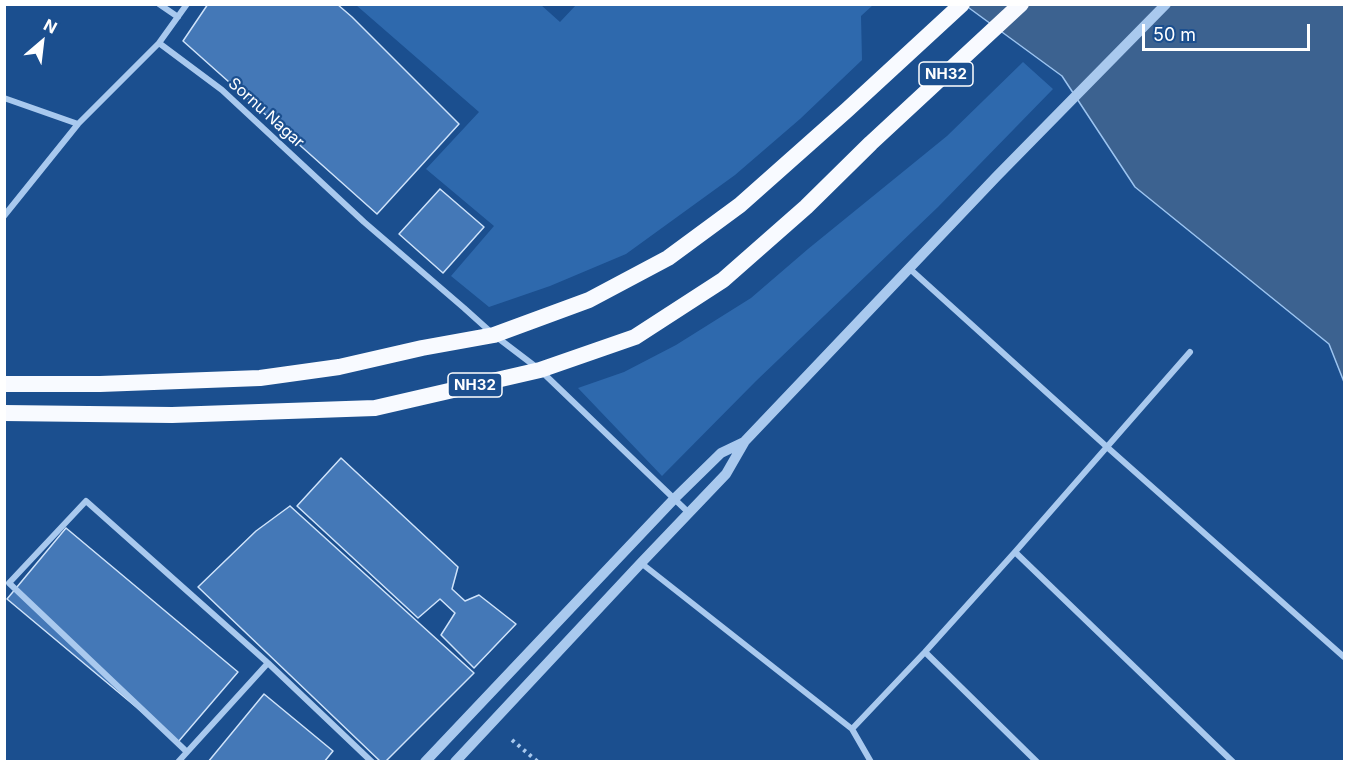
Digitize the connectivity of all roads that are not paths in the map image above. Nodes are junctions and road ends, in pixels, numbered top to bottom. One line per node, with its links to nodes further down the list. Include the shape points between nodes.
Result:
1 (159, 4): 6 (street)
2 (187, 4): 6 (street)
3 (962, 4): 12 (highway, NH32, via 740,205 668,258 589,300)
4 (1021, 4): 14 (highway, NH32, via 723,280 635,337)
5 (1166, 4): 11 (street)
6 (178, 17): 7 (street)
7 (159, 43): 9 (street); 12 (street, Sornu Nagar, via 222,90)
8 (4, 98): 9 (street)
9 (78, 124): 10 (street)
10 (4, 216)
11 (910, 269): 17 (street); 18 (street)
12 (494, 336): 14 (street, Sornu Nagar); 15 (highway, NH32, via 339,368 260,378)
13 (1190, 352): 18 (street)
14 (540, 370): 16 (highway, NH32, via 375,408 172,415); 19 (street, Sornu Nagar)
15 (4, 384)
16 (4, 413)
17 (745, 441): 19 (street, via 721,453); 20 (street, via 726,474)
18 (1107, 447): 21 (street); 24 (street)
19 (674, 499): 20 (street, Sornu Nagar); 30 (street)
20 (689, 513): 22 (street)
21 (1015, 552): 23 (street); 34 (street)
22 (641, 562): 26 (street); 31 (street)
23 (925, 652): 26 (street); 33 (street)
24 (1344, 657)
25 (268, 663): 27 (street); 27 (street, via 86,501 9,584); 29 (street)
26 (852, 729): 32 (street)
27 (188, 752): 28 (street)
28 (178, 762)
29 (372, 762)
30 (425, 762)
31 (455, 762)
32 (871, 762)
33 (1036, 762)
34 (1233, 762)

